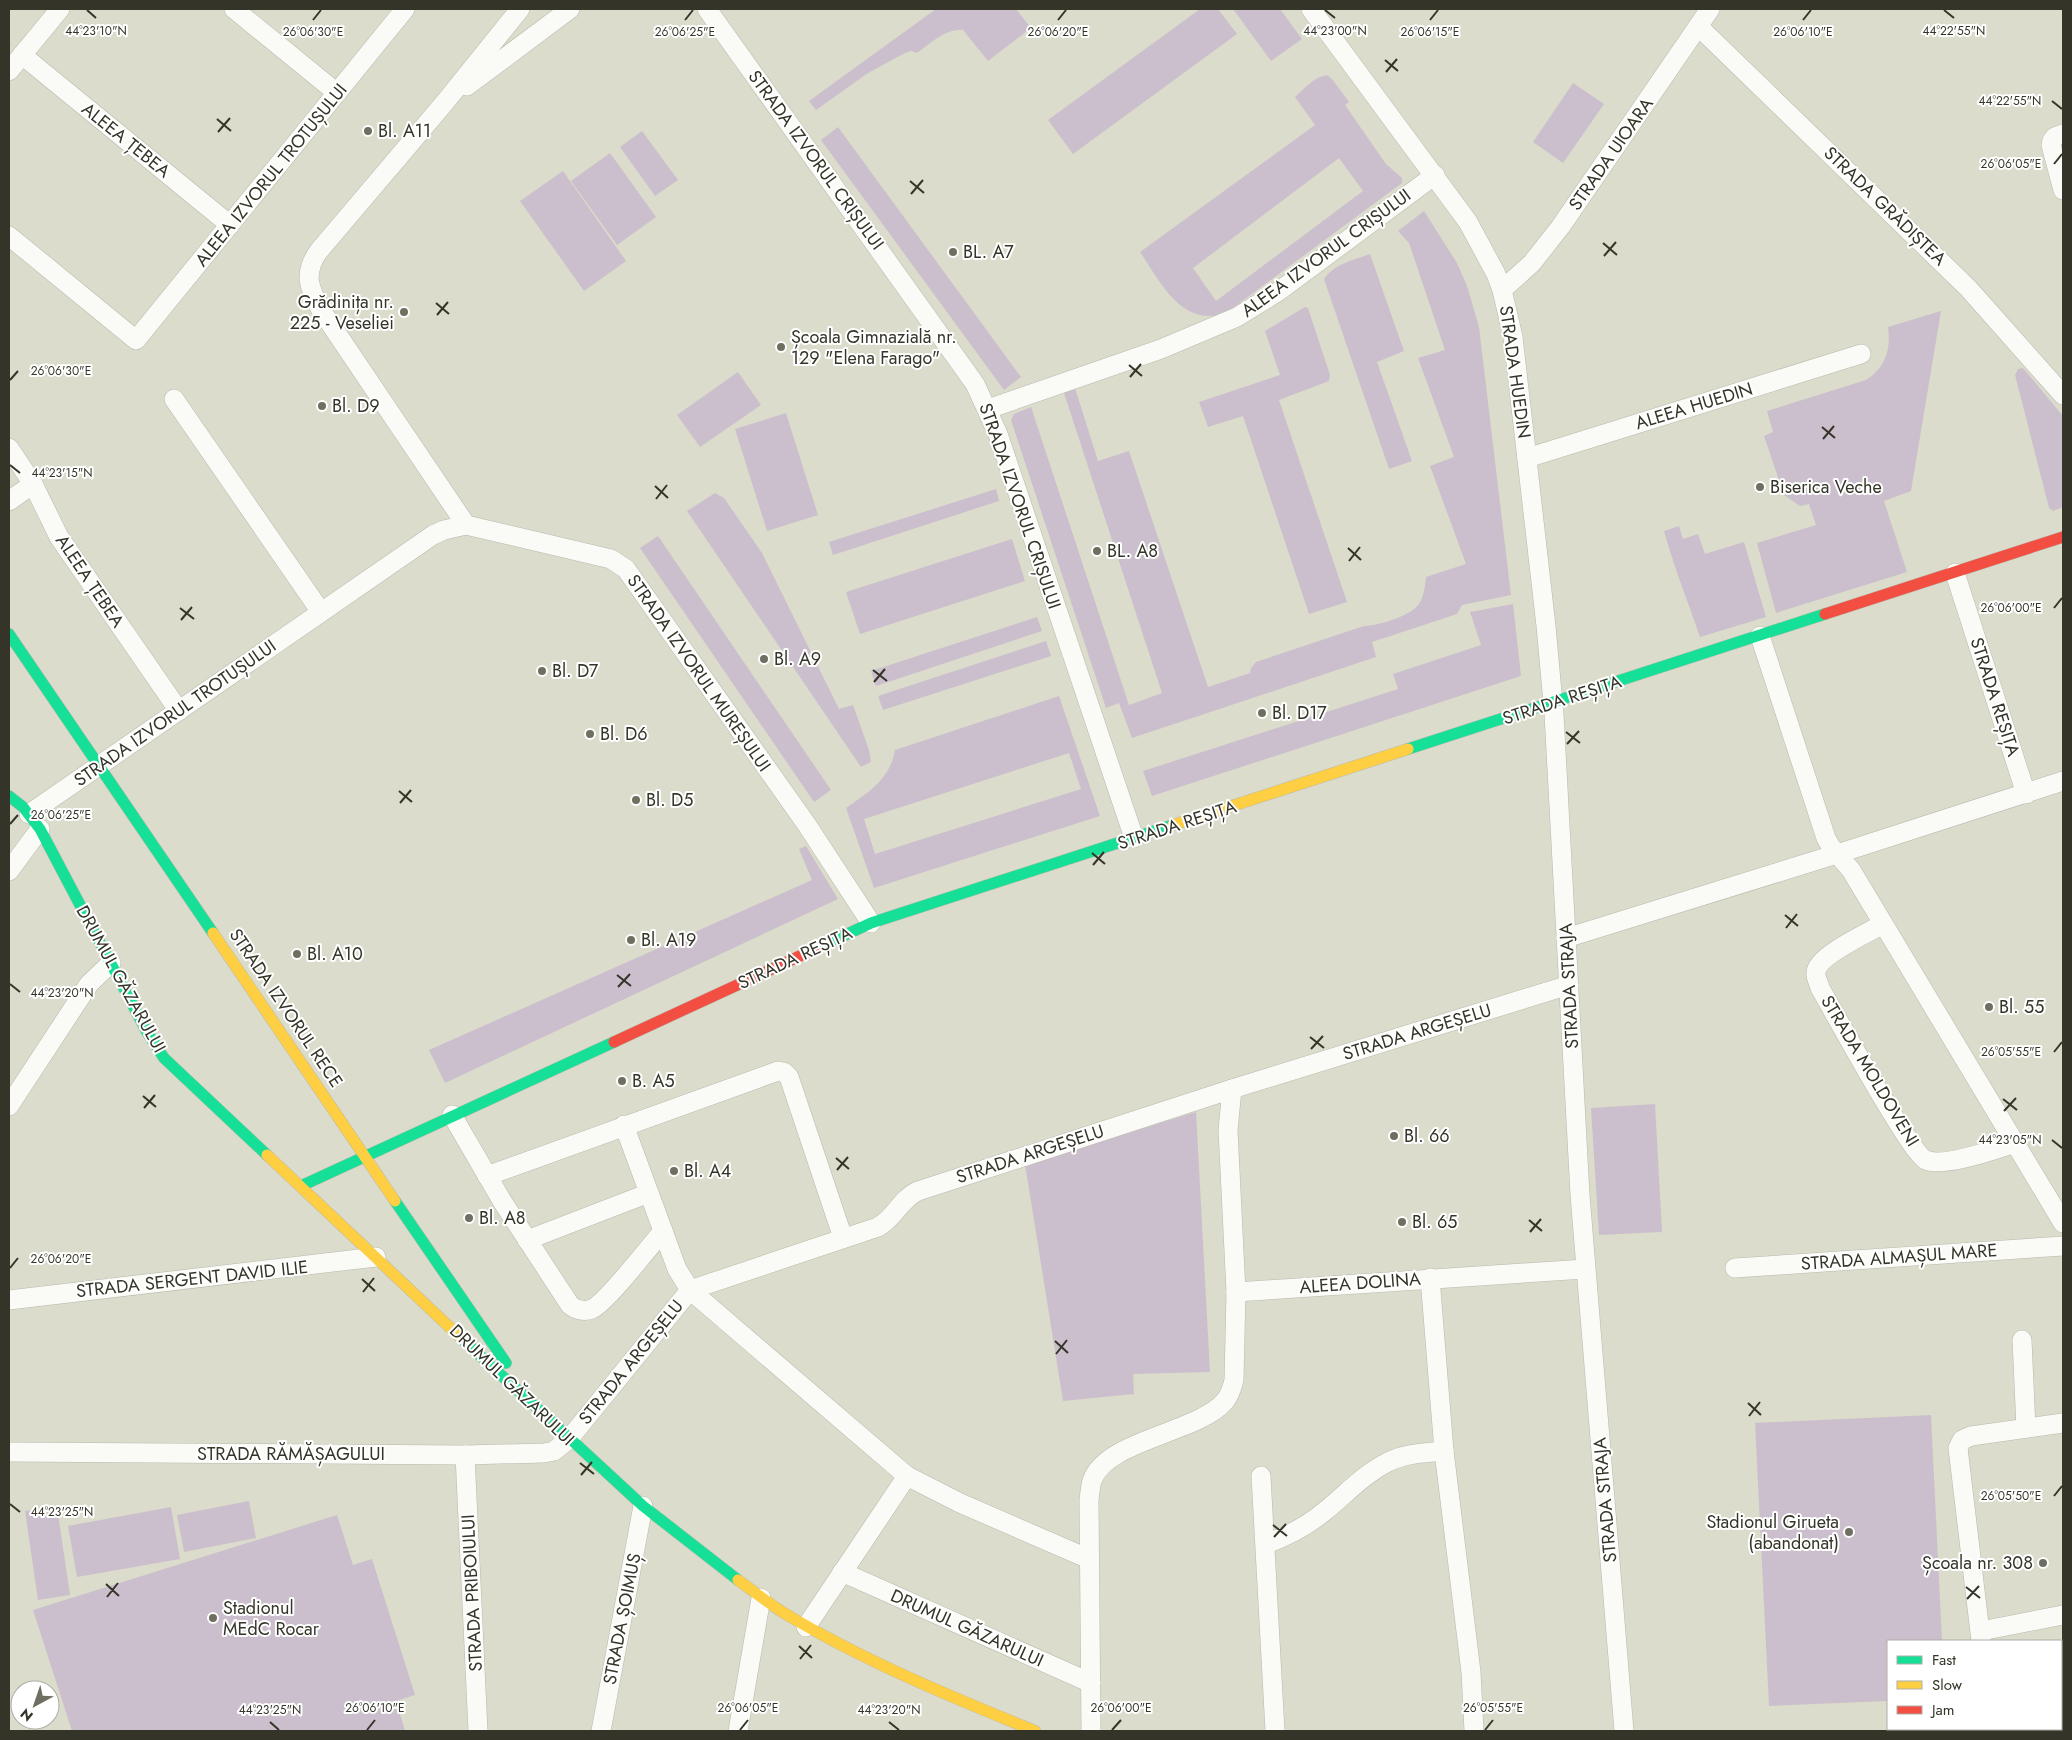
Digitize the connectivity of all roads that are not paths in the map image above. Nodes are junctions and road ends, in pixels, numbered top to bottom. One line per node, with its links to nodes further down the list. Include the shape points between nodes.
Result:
1 (60, 9): 10 (street)
2 (234, 9): 12 (street)
3 (405, 9): 12 (street, ALEEA IZVORUL TROTUȘULUI)
4 (520, 9): 13 (street)
5 (570, 9): 13 (street)
6 (707, 9): 23 (street, STRADA IZVORUL CRIȘULUI, via 975,384)
7 (1311, 9): 15 (street, STRADA HUEDIN)
8 (1710, 9): 9 (street, STRADA UIOARA)
9 (1698, 26): 19 (street, STRADA UIOARA, via 1552,238 1525,271); 21 (street, STRADA GRĂDIȘTEA, via 1968,288)
10 (22, 55): 11 (street); 17 (street, ALEEA ȚEBEA)
11 (9, 71)
12 (337, 93): 17 (street, ALEEA IZVORUL TROTUȘULUI)
13 (446, 101): 28 (street, via 318,252 308,274 314,298 321,310)
14 (2063, 134): 16 (street, via 2051,140)
15 (1435, 175): 19 (street, STRADA HUEDIN, via 1479,241); 23 (street, ALEEA IZVORUL CRIȘULUI, via 1283,288 1237,317 1161,349)
16 (2063, 190)
17 (230, 225): 18 (street, ALEEA IZVORUL TROTUȘULUI, via 136,340)
18 (9, 236)
19 (1502, 290): 25 (street, STRADA HUEDIN, via 1513,338)
20 (1861, 354): 25 (street, ALEEA HUEDIN)
21 (2063, 395)
22 (174, 399): 31 (street)
23 (988, 410): 42 (street, STRADA IZVORUL CRIȘULUI)
24 (9, 448): 26 (street, ALEEA ȚEBEA)
25 (1527, 458): 34 (street, STRADA HUEDIN)
26 (33, 484): 27 (street); 35 (street, ALEEA ȚEBEA, via 59,537)
27 (9, 501)
28 (466, 525): 31 (street, STRADA IZVORUL TROTUȘULUI, via 433,535); 45 (street, STRADA IZVORUL MUREȘULUI, via 611,559 626,569 807,825)
29 (2063, 537): 30 (street, STRADA REȘIȚA)
30 (1955, 573): 33 (street, STRADA REȘIȚA); 38 (street, STRADA REȘIȚA)
31 (321, 612): 35 (street, STRADA IZVORUL TROTUȘULUI)
32 (9, 634): 36 (street, STRADA IZVORUL RECE)
33 (1760, 636): 34 (street, STRADA REȘIȚA); 43 (street, via 1826,838)
34 (1554, 703): 42 (street, STRADA REȘIȚA); 47 (street, STRADA STRAJA)
35 (179, 711): 36 (street, STRADA IZVORUL TROTUȘULUI)
36 (99, 766): 40 (street, STRADA IZVORUL TROTUȘULUI); 55 (street, STRADA IZVORUL RECE)
37 (2063, 781): 38 (street)
38 (2026, 794): 43 (street)
39 (9, 796): 40 (street, DRUMUL GĂZARULUI)
40 (29, 814): 41 (street, DRUMUL GĂZARULUI)
41 (40, 829): 44 (street); 48 (street, DRUMUL GĂZARULUI)
42 (1134, 838): 45 (street, STRADA REȘIȚA)
43 (1838, 854): 46 (street); 47 (street)
44 (9, 871)
45 (871, 924): 52 (street, STRADA REȘIȚA)
46 (1883, 924): 54 (street); 54 (street, STRADA MOLDOVENI, via 1826,957 1815,974 1899,1124 1920,1157 1933,1162 1962,1159)
47 (1566, 938): 49 (street, STRADA STRAJA)
48 (111, 963): 51 (street, via 86,988); 57 (street, DRUMUL GĂZARULUI, via 164,1058)
49 (1569, 985): 50 (street, STRADA ARGEȘELU); 66 (street, STRADA STRAJA)
50 (1232, 1089): 61 (street, STRADA ARGEȘELU, via 918,1191 905,1199 886,1223); 69 (street, via 1228,1130)
51 (9, 1106)
52 (452, 1115): 55 (street, STRADA REȘIȚA); 56 (street)
53 (624, 1125): 56 (street); 58 (street); 61 (street, via 778,1071 784,1072 789,1077)
54 (2015, 1143): 59 (street)
55 (366, 1155): 57 (street); 72 (street, STRADA IZVORUL RECE)
56 (487, 1176): 62 (street)
57 (300, 1186): 64 (street, DRUMUL GĂZARULUI)
58 (648, 1193): 60 (street); 62 (street)
59 (2063, 1223)
60 (663, 1231): 62 (street, via 601,1303 585,1311 570,1305); 68 (street, via 677,1268)
61 (843, 1238): 68 (street, STRADA ARGEȘELU)
62 (528, 1240)
63 (2063, 1246): 65 (street, STRADA ALMAȘUL MARE)
64 (376, 1257): 70 (street, STRADA SERGENT DAVID ILIE); 72 (street, DRUMUL GĂZARULUI)
65 (1735, 1268)
66 (1585, 1269): 67 (street); 97 (street, STRADA STRAJA)
67 (1430, 1278): 69 (street, ALEEA DOLINA); 76 (street, ALEEA DOLINA)
68 (690, 1290): 75 (street, STRADA ARGEȘELU); 79 (street)
69 (1236, 1292): 83 (street, via 1231,1393 1218,1408 1117,1455 1102,1466 1092,1480)
70 (9, 1300)
71 (2022, 1340): 74 (street)
72 (533, 1404): 75 (street, DRUMUL GĂZARULUI)
73 (2063, 1424): 74 (street)
74 (2026, 1428): 88 (street, via 1971,1436 1962,1440 1958,1448)
75 (569, 1439): 78 (street, STRADA RĂMĂȘAGULUI, via 554,1451 544,1454); 81 (street, DRUMUL GĂZARULUI)
76 (1444, 1451): 82 (street, via 1402,1456 1390,1461 1360,1480 1313,1521); 96 (street, ALEEA DOLINA, via 1471,1672)
77 (9, 1452): 78 (street, STRADA RĂMĂȘAGULUI)
78 (465, 1455): 90 (street, STRADA PRIBOIULUI)
79 (907, 1476): 83 (street, via 960,1503); 84 (street)
80 (1261, 1476): 82 (street)
81 (643, 1506): 85 (street, DRUMUL GĂZARULUI); 91 (street, STRADA ȘOIMUȘ)
82 (1266, 1544): 95 (street)
83 (1090, 1559): 89 (street)
84 (842, 1572): 87 (street); 89 (street, DRUMUL GĂZARULUI)
85 (762, 1598): 87 (street, DRUMUL GĂZARULUI); 92 (street)
86 (2063, 1615): 88 (street)
87 (806, 1627): 93 (street, DRUMUL GĂZARULUI, via 912,1681)
88 (1981, 1636)
89 (1091, 1683): 94 (street)
90 (478, 1731)
91 (600, 1731)
92 (738, 1731)
93 (1035, 1731)
94 (1091, 1731)
95 (1275, 1731)
96 (1474, 1731)
97 (1624, 1731)

